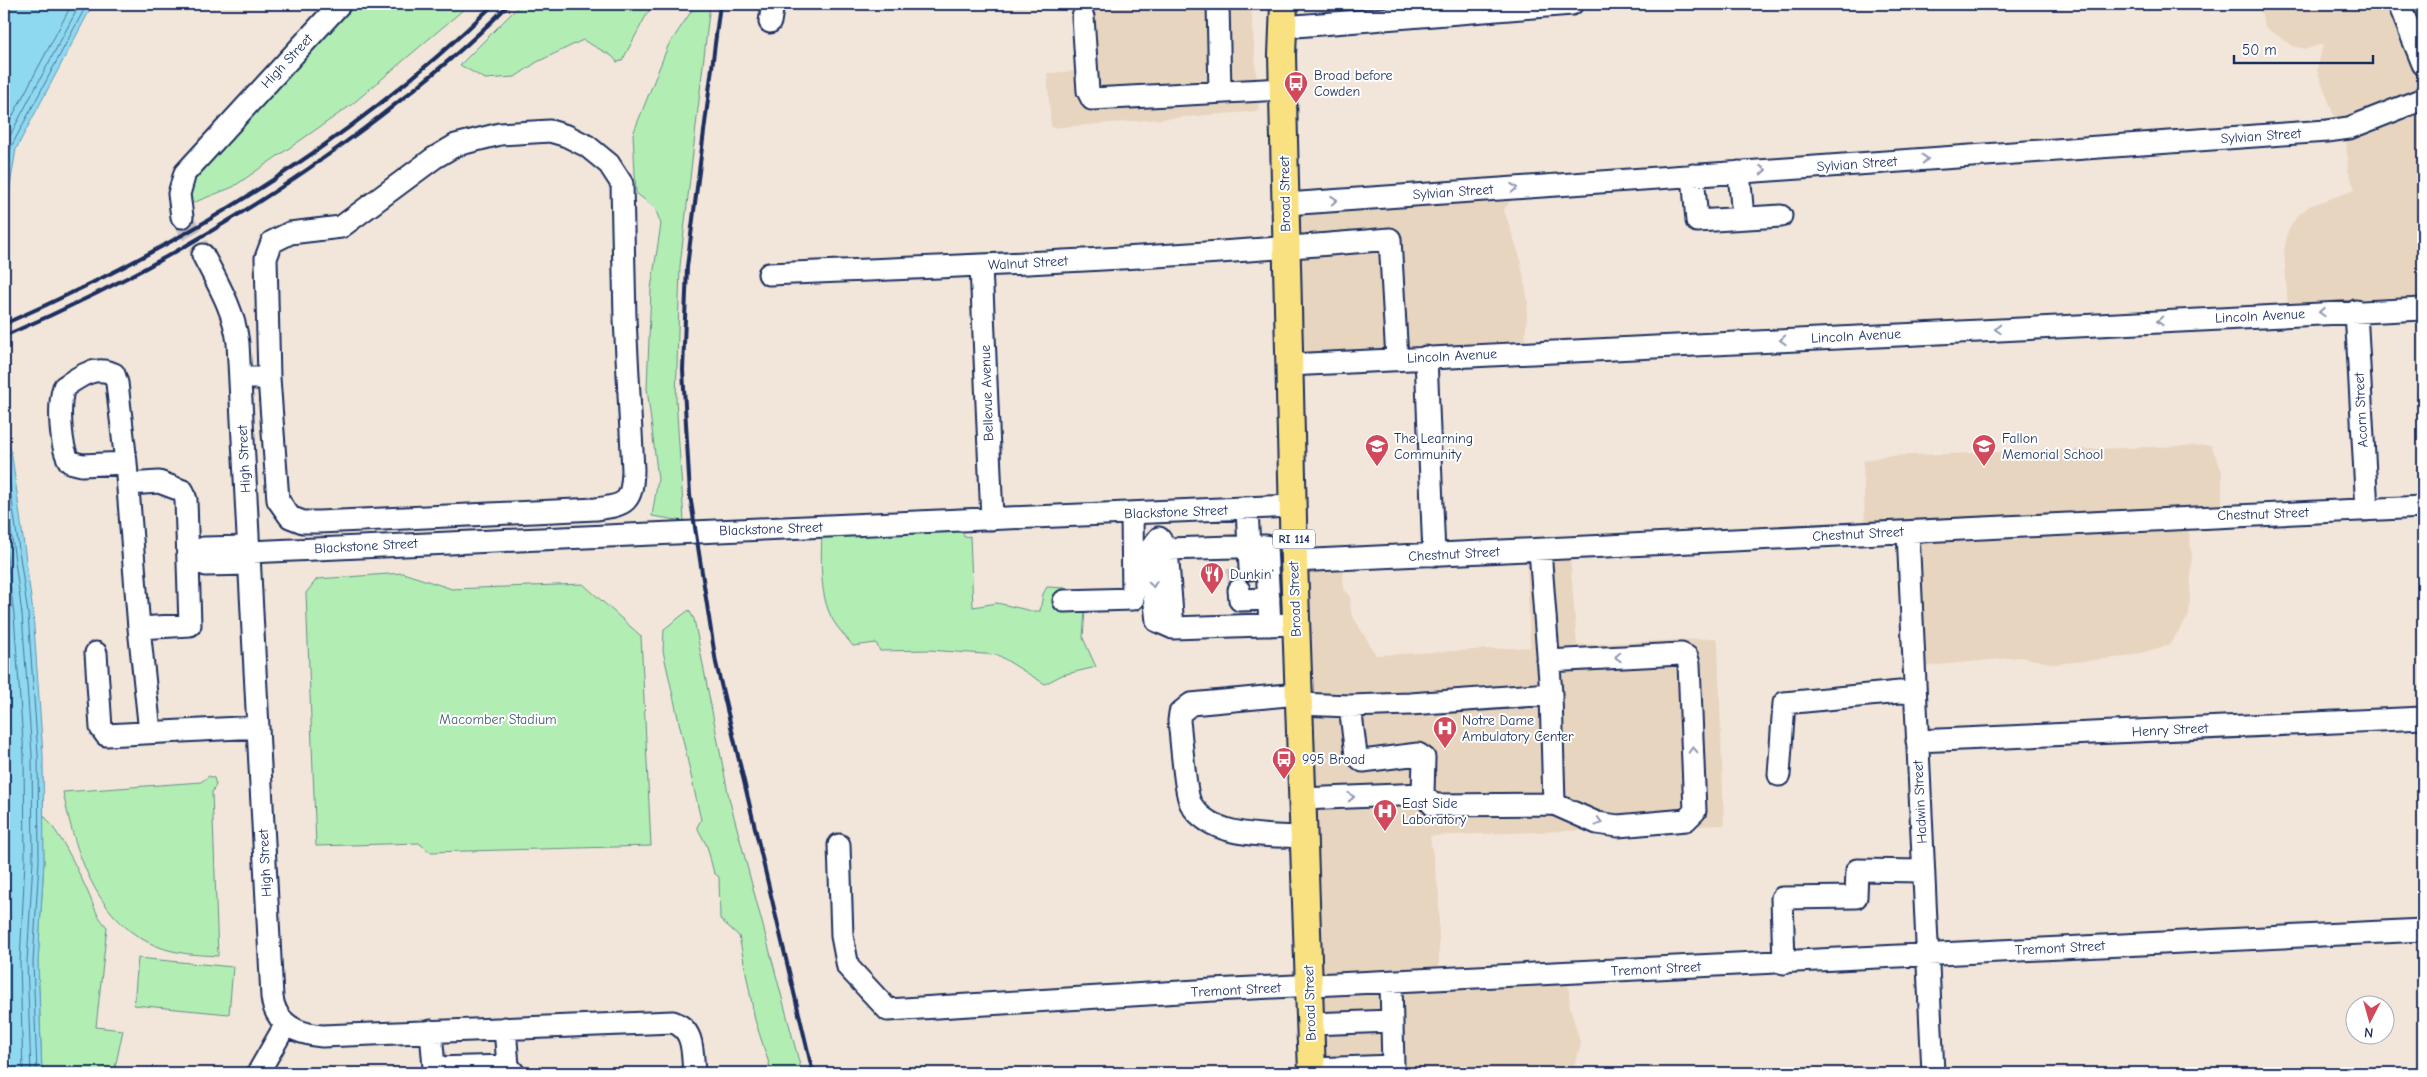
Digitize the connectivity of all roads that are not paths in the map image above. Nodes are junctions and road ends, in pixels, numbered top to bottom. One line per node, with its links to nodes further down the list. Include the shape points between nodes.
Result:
1 (340, 4): 15 (street, High Street, via 185,173 178,194)
2 (1218, 4): 9 (street)
3 (1572, 4): 5 (street)
4 (2399, 4): 7 (street)
5 (1283, 15): 8 (main road, Broad Street / RI 114)
6 (1083, 17): 9 (street, via 1088,91 1092,99)
7 (2423, 61)
8 (1283, 89): 9 (street); 13 (main road, Broad Street / RI 114)
9 (1220, 91)
10 (2423, 99): 11 (street, Sylvian Street, one-way to 10, via 2326,131 2349,128)
11 (1739, 172): 12 (street, Sylvian Street); 16 (street)
12 (1692, 175): 13 (street, Sylvian Street, one-way to 12); 16 (street, via 1697,221)
13 (1286, 204): 17 (main road, Broad Street / RI 114)
14 (1781, 216): 16 (street)
15 (182, 217)
16 (1744, 218)
17 (1286, 248): 19 (street, Walnut Street); 24 (street, Walnut Street, via 1390,239); 25 (main road, Broad Street / RI 114)
18 (203, 255): 26 (street, High Street, via 224,293 234,322)
19 (981, 266): 20 (street, Walnut Street); 36 (street, Bellevue Avenue)
20 (769, 274)
21 (2423, 309): 22 (street, Lincoln Avenue)
22 (2356, 311): 23 (street, Lincoln Avenue, one-way to 23); 33 (street, Acorn Street)
23 (1426, 357): 24 (street, Lincoln Avenue); 43 (street)
24 (1397, 359): 25 (street, Lincoln Avenue)
25 (1289, 365): 30 (main road, Broad Street / RI 114)
26 (240, 378): 27 (street); 42 (street, High Street)
27 (269, 378): 27 (street, via 266,258 268,247 276,239 290,233 341,228 446,150 500,134 550,131 567,136 600,155 622,184 633,470 631,494 623,504 596,509 412,520 297,520 286,513 278,500)
28 (126, 463): 28 (street, via 82,465 70,462 64,454 60,397 64,386 88,372 104,369 114,374); 29 (street)
29 (128, 484): 44 (street, via 159,482 183,491); 49 (street)
30 (1293, 506): 32 (street, Blackstone Street); 41 (main road, Broad Street / RI 114)
31 (2423, 507): 33 (street, Chestnut Street)
32 (1247, 508): 34 (street, Blackstone Street); 39 (street)
33 (2367, 510): 37 (street, Chestnut Street)
34 (1158, 512): 35 (street, Blackstone Street); 38 (street)
35 (1132, 513): 36 (street, Blackstone Street); 46 (street, via 1133,599)
36 (992, 520): 42 (street, Blackstone Street, via 586,535)
37 (1908, 532): 40 (street, Chestnut Street); 52 (street, Hadwin Street)
38 (1163, 544): 39 (street, Chestnut Street); 48 (street, via 1149,551 1157,621 1172,628)
39 (1250, 546): 41 (street, Chestnut Street); 45 (street); 45 (street)
40 (1540, 550): 43 (street, Chestnut Street); 51 (street)
41 (1294, 553): 43 (street, Chestnut Street); 47 (main road, Broad Street / RI 114)
42 (249, 554): 44 (street, Blackstone Street, via 204,548); 57 (street, High Street)
43 (1434, 555)
44 (188, 557): 49 (street, via 190,625)
45 (1250, 586): 48 (street)
46 (1064, 601)
47 (1296, 624): 48 (street); 54 (main road, Broad Street / RI 114)
48 (1270, 625)
49 (139, 628): 58 (street)
50 (96, 653): 58 (street, via 100,728 106,735)
51 (1548, 661): 53 (street); 63 (street, one-way to 51, via 1597,823 1618,826 1686,820 1695,811 1687,657 1681,654)
52 (1915, 693): 59 (street, Hadwin Street); 60 (street, via 1784,703)
53 (1550, 694): 55 (street); 63 (street)
54 (1299, 699): 55 (street); 62 (main road, Broad Street / RI 114); 64 (street, via 1190,704 1180,714 1179,720 1190,803 1201,817 1232,833)
55 (1350, 706): 61 (street, via 1356,755 1362,761 1418,754 1424,758)
56 (2423, 718): 59 (street, Henry Street)
57 (258, 726): 58 (street); 73 (street, High Street, via 272,997 277,1015)
58 (150, 732)
59 (1917, 741): 66 (street, Hadwin Street)
60 (1779, 775)
61 (1423, 794): 62 (street, one-way to 61); 63 (street, via 1433,805)
62 (1302, 799): 64 (main road, Broad Street / RI 114)
63 (1554, 804)
64 (1304, 837): 71 (main road, Broad Street / RI 114)
65 (839, 845): 71 (street, Tremont Street, via 842,936 848,967 888,1010)
66 (1923, 872): 68 (street, Hadwin Street); 69 (street, via 1857,870 1856,897 1782,898)
67 (2423, 930): 68 (street, Tremont Street)
68 (1927, 955): 69 (street, Tremont Street); 81 (street, Hadwin Street)
69 (1784, 963): 70 (street, Tremont Street)
70 (1392, 982): 71 (street, Tremont Street); 72 (street)
71 (1309, 986): 74 (main road, Broad Street / RI 114)
72 (1392, 1021): 74 (street); 78 (street, via 1393,1066)
73 (286, 1024): 76 (street, via 296,1031 322,1036); 79 (street)
74 (1310, 1024): 78 (main road, Broad Street / RI 114)
75 (505, 1028): 76 (street); 77 (street); 80 (street, via 673,1022 688,1032)
76 (431, 1031): 77 (street, via 434,1068)
77 (511, 1070)
78 (1312, 1071)
79 (258, 1073)
80 (694, 1073)
81 (1933, 1073)

